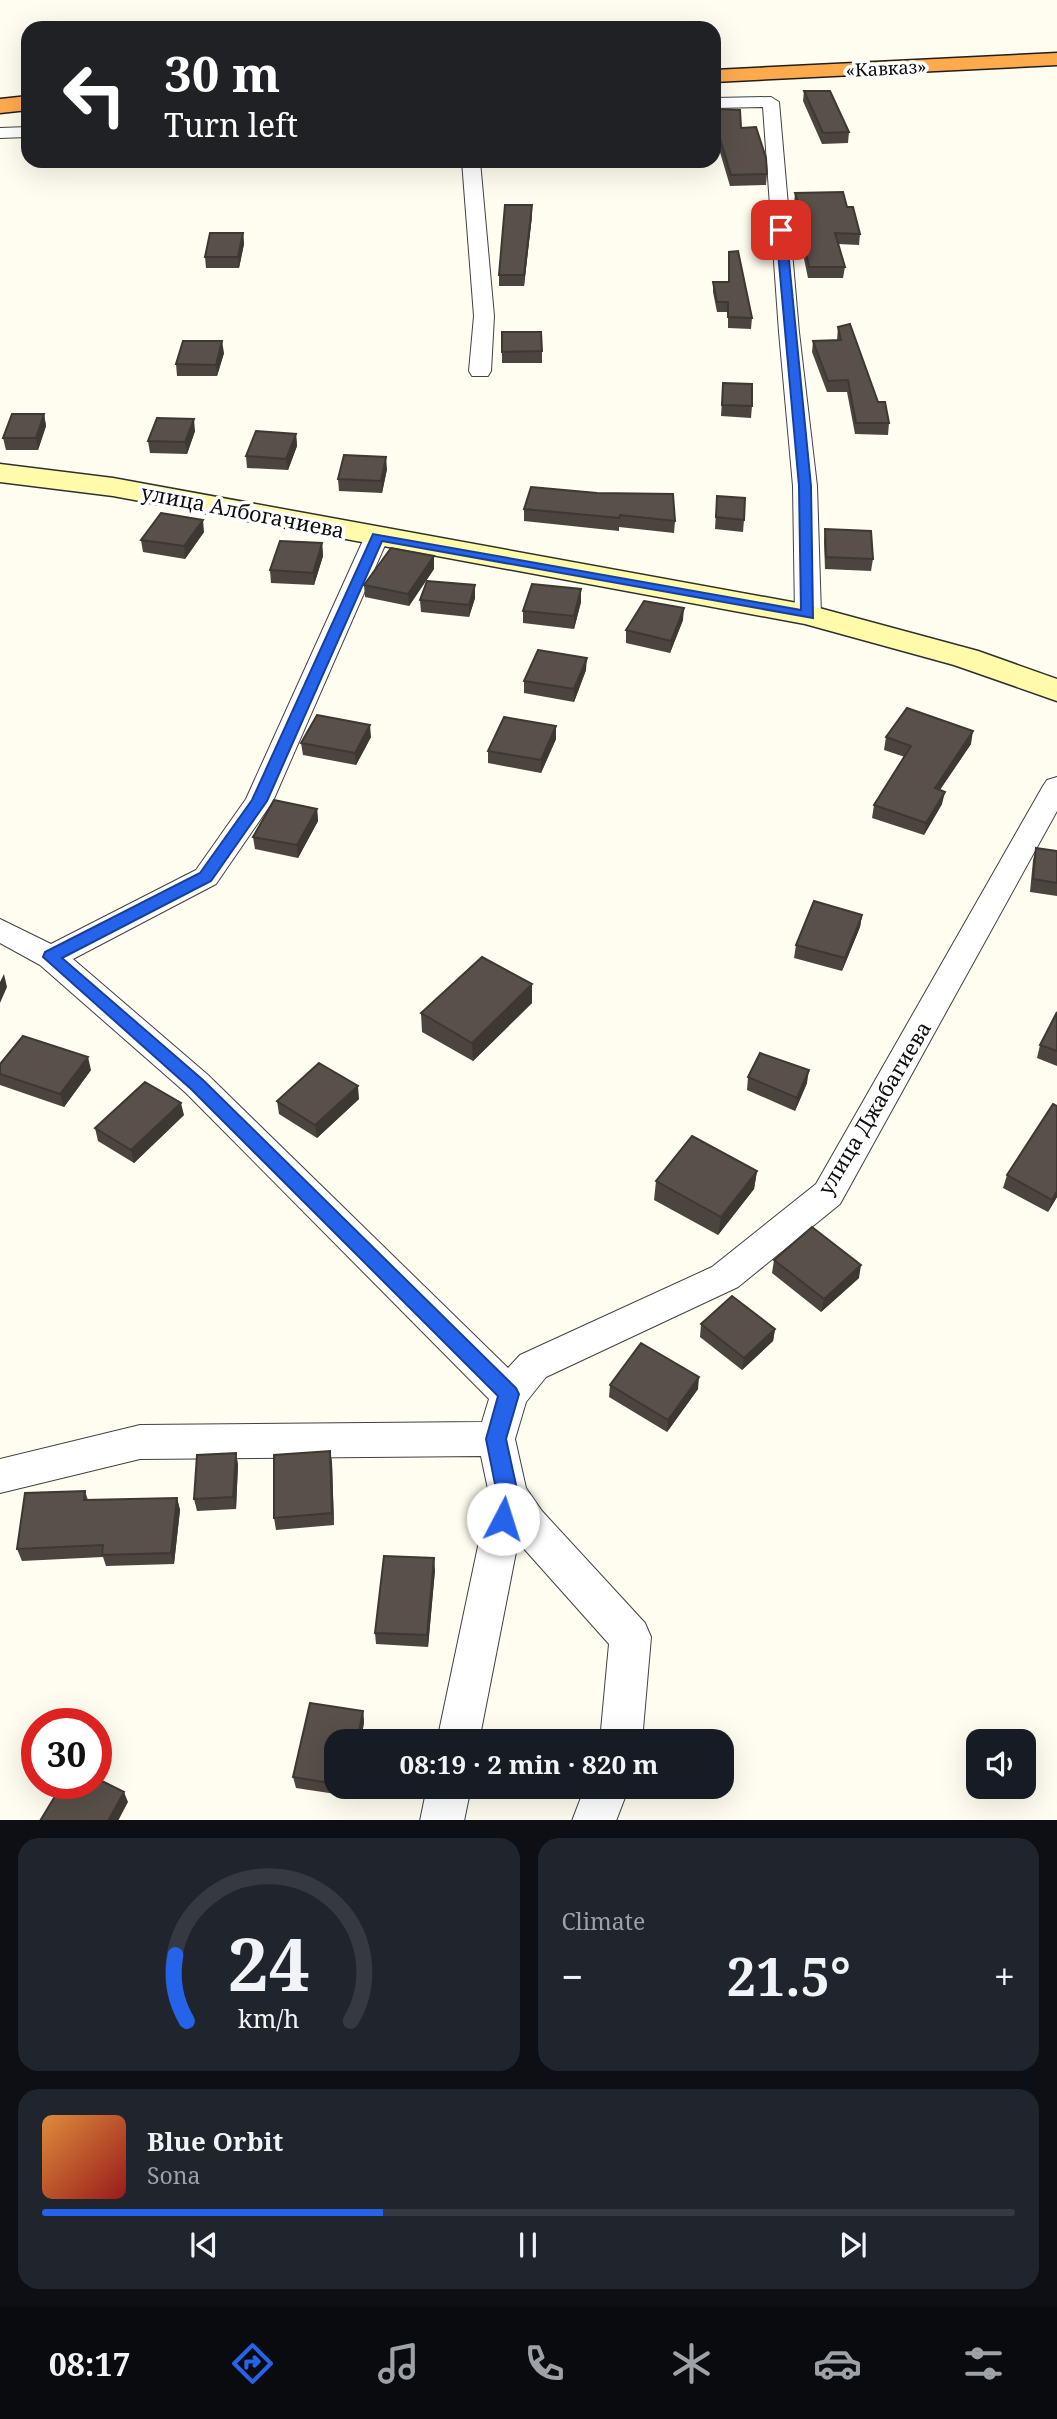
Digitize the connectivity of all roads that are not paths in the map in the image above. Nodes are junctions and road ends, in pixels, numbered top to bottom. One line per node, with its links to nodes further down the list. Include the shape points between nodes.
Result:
1 (1057, 59): 3 (highway, «Кавказ»)
2 (1057, 72): 4 (highway, «Кавказ»)
3 (721, 76)
4 (721, 87)
5 (721, 103): 16 (street, via 771,102 805,486)
6 (21, 104): 7 (highway)
7 (0, 106)
8 (21, 121): 9 (highway)
9 (0, 122)
10 (21, 132): 11 (street)
11 (0, 134)
12 (472, 168): 13 (street, via 484,316)
13 (480, 372)
14 (0, 472): 15 (street, улица Албогачиева, via 113,487)
15 (377, 536): 16 (street, улица Албогачиева); 20 (street, via 259,801 206,877)
16 (808, 615): 17 (street, улица Албогачиева, via 966,658)
17 (1057, 691)
18 (1057, 786): 21 (street, улица Джабагиева, via 828,1194 725,1277 533,1366)
19 (0, 930): 20 (street)
20 (51, 957): 21 (street, via 197,1084)
21 (509, 1394): 22 (street, улица Джабагиева)
22 (496, 1439): 23 (street, via 140,1442); 24 (street, улица Джабагиева)
23 (0, 1476)
24 (508, 1494): 25 (street); 26 (street, via 528,1524 630,1637)
25 (460, 1729)
26 (622, 1729)
27 (447, 1799): 29 (street)
28 (602, 1799): 30 (street)
29 (442, 1820)
30 (594, 1820)

